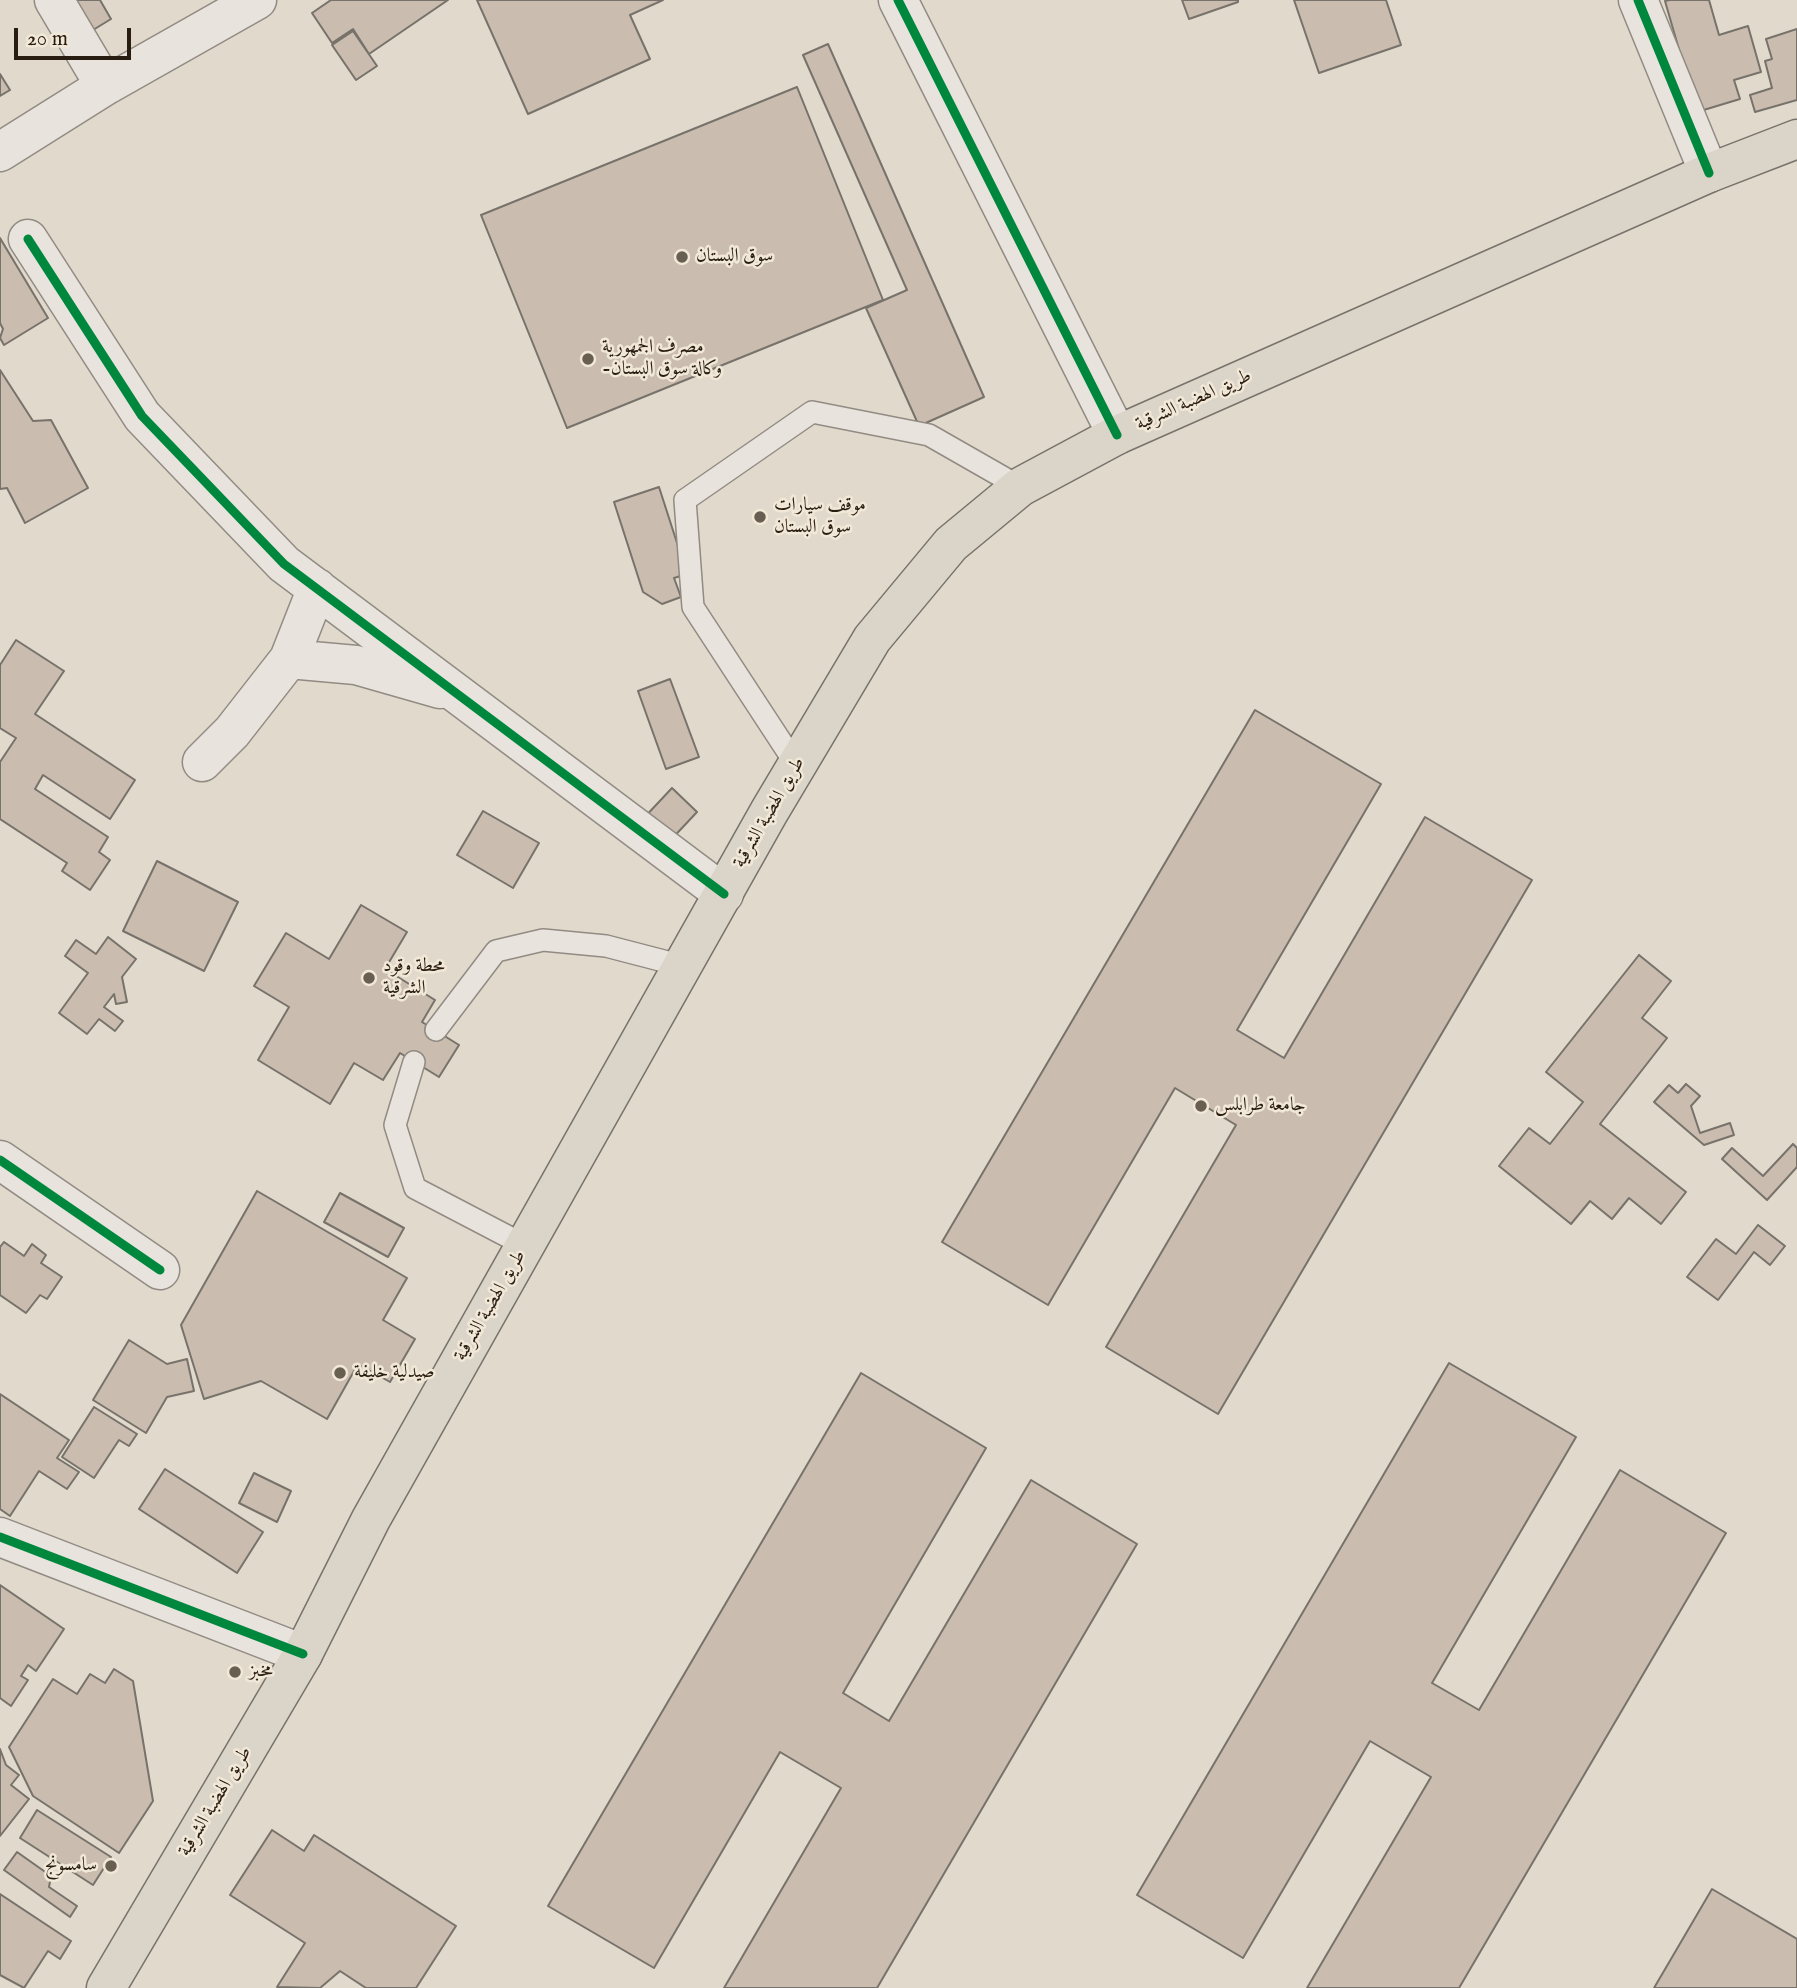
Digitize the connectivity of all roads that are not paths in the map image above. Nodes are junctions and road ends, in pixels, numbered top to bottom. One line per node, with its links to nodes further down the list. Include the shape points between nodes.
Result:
1 (54, 0): 5 (street)
2 (257, 0): 5 (street)
3 (898, 0): 10 (street)
4 (1638, 0): 8 (street)
5 (105, 86): 7 (street)
6 (1797, 139): 8 (main road, طريق الهضبة الشرقية)
7 (0, 152)
8 (1709, 173): 10 (main road, طريق الهضبة الشرقية)
9 (27, 239): 12 (street, via 142,416 284,564)
10 (1117, 435): 11 (main road, طريق الهضبة الشرقية)
11 (1020, 487): 16 (main road, طريق الهضبة الشرقية, via 951,544 873,639); 16 (lane, via 929,435 812,412 685,499 693,607)
12 (317, 588): 13 (street); 14 (street)
13 (289, 659): 14 (street, via 356,665); 15 (street, via 232,732)
14 (456, 693): 17 (street)
15 (202, 762)
16 (797, 766): 17 (main road, طريق الهضبة الشرقية)
17 (724, 894): 18 (main road, طريق الهضبة الشرقية)
18 (683, 966): 19 (lane, via 607,946 543,940 496,951); 22 (main road, طريق الهضبة الشرقية)
19 (436, 1030)
20 (414, 1062): 22 (lane, via 395,1125 415,1188)
21 (0, 1160): 23 (street)
22 (526, 1246): 25 (main road, طريق الهضبة الشرقية, via 371,1519)
23 (160, 1270)
24 (0, 1537): 25 (street)
25 (303, 1654): 26 (main road, طريق الهضبة الشرقية)
26 (106, 1988)

